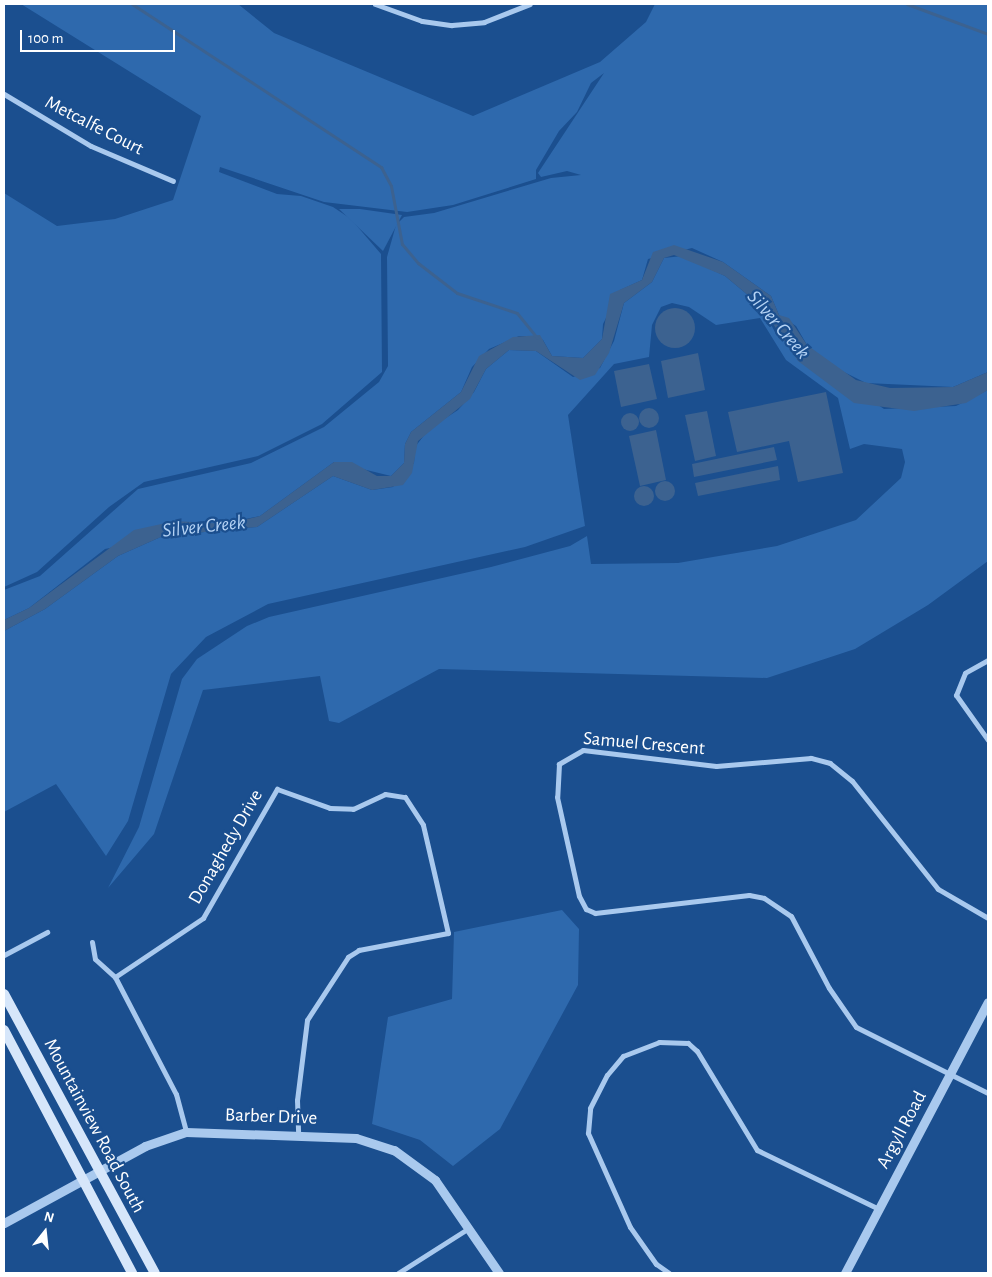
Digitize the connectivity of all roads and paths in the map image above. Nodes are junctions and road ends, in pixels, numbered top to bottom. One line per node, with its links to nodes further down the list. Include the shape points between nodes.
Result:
1 (375, 4): 2 (street, via 422,21 452,25 484,22)
2 (530, 4)
3 (4, 94): 4 (street, Metcalfe Court, via 91,146)
4 (172, 181)
5 (988, 660): 6 (street, via 966,673 956,695)
6 (988, 740)
7 (988, 918): 15 (street, Samuel Crescent, via 938,889 852,781 830,763 811,758 716,766 583,750 559,764 557,797 579,896 586,909 595,913 748,895 764,898 791,916 829,988 856,1027)
8 (47, 932): 10 (street)
9 (92, 942): 11 (street, via 95,959)
10 (4, 954)
11 (115, 977): 17 (street, via 176,1094); 18 (street, Donaghedy Drive, via 203,918 277,789 330,808 353,809 385,794 405,797 423,825 448,933 359,950 348,957 307,1020 297,1100)
12 (4, 994): 19 (main road, Mountainview Road South)
13 (988, 1002): 15 (street, Argyll Road)
14 (4, 1030): 20 (main road, Mountainview Road South)
15 (951, 1073): 16 (street); 21 (street, Argyll Road)
16 (988, 1093)
17 (186, 1132): 18 (street, Barber Drive); 19 (street, Barber Drive, via 145,1146)
18 (298, 1133): 23 (street, Barber Drive, via 356,1138 394,1150 435,1180)
19 (100, 1172): 20 (street, Barber Drive); 25 (main road, Mountainview Road South)
20 (84, 1181): 22 (street, Barber Drive); 24 (main road, Mountainview Road South)
21 (879, 1209): 28 (street, via 757,1150 697,1051 688,1043 659,1042 623,1056 607,1075 590,1108 588,1132 630,1227 656,1264); 29 (street, Argyll Road)
22 (4, 1223)
23 (471, 1226): 26 (street); 27 (street, Barber Drive)
24 (132, 1273)
25 (155, 1273)
26 (398, 1273)
27 (499, 1273)
28 (669, 1273)
29 (845, 1273)

